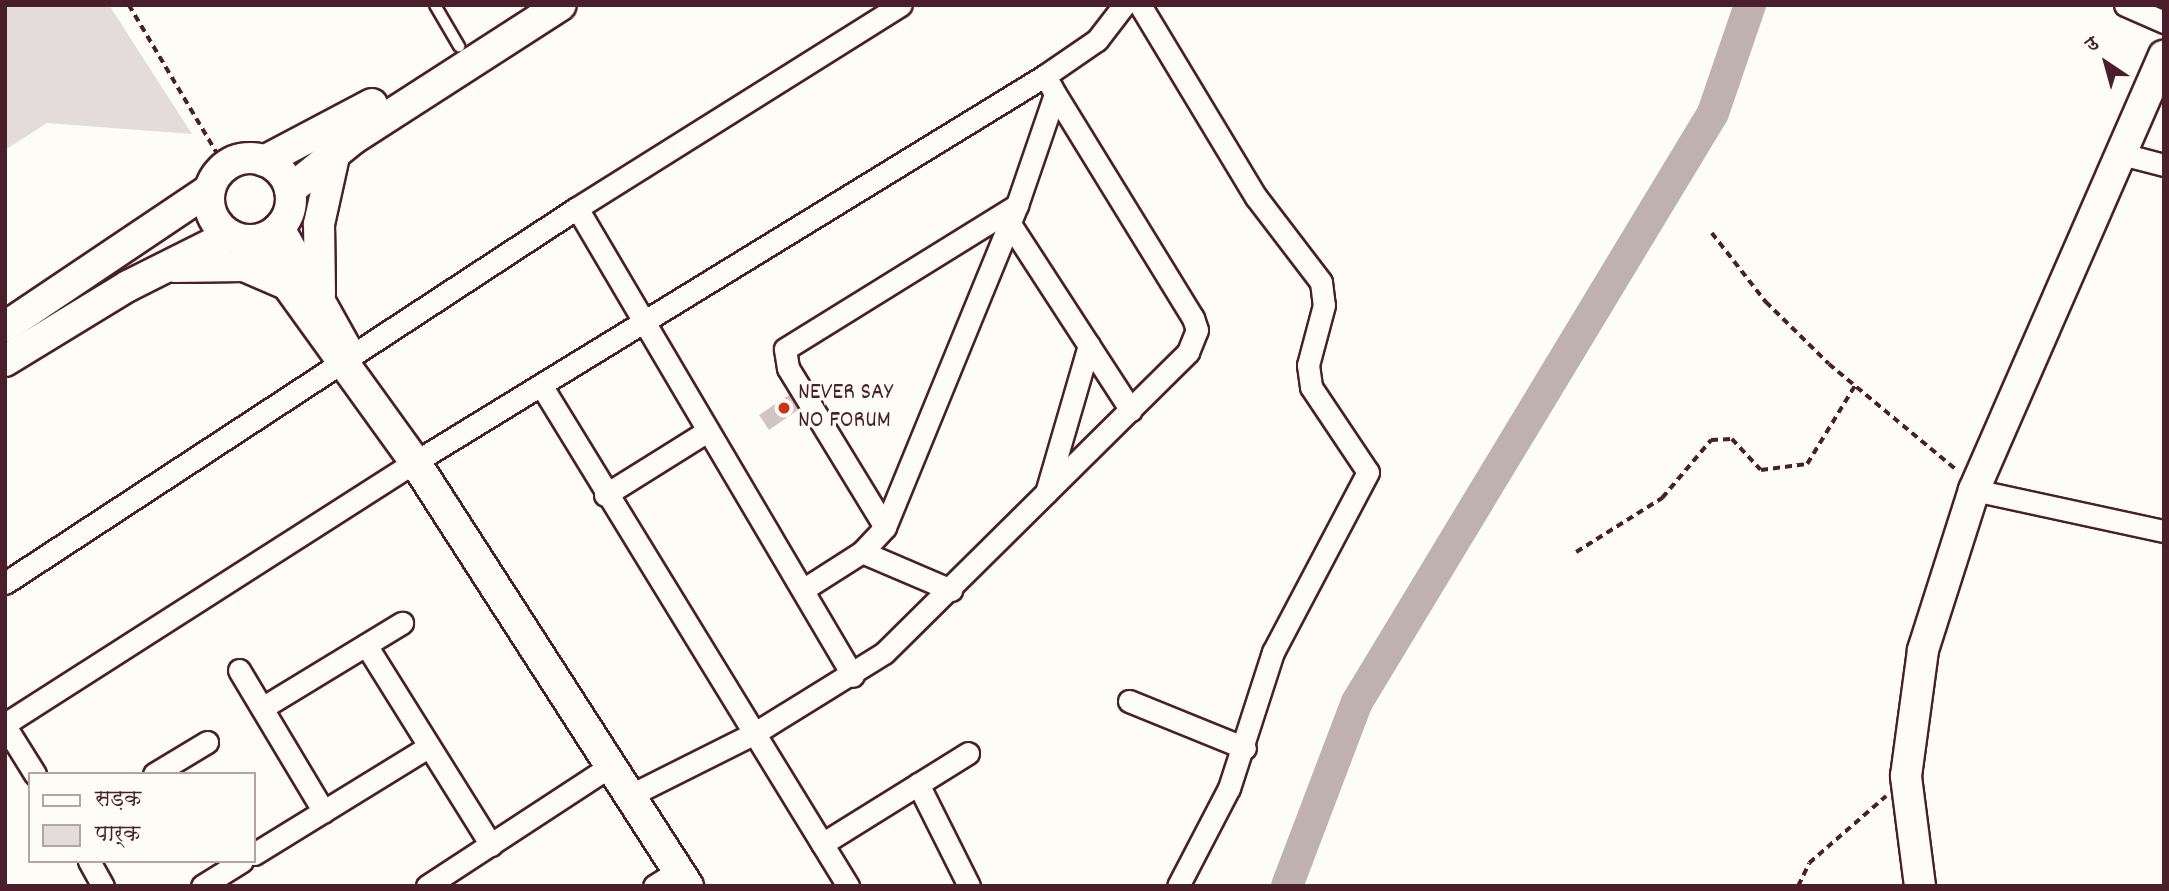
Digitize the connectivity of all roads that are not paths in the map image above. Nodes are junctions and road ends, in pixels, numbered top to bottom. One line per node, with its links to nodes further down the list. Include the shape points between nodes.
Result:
1 (435, 5): 9 (lane)
2 (525, 5): 9 (street)
3 (561, 5): 13 (street)
4 (901, 5): 19 (street)
5 (1124, 5): 11 (street, via 1097,40)
6 (1140, 5): 53 (street, via 1256,197 1321,282 1324,306 1308,365 1311,387 1368,472 1273,652)
7 (2125, 5): 8 (street)
8 (2164, 22)
9 (459, 46): 15 (street, via 335,127)
10 (2164, 56): 14 (street)
11 (1046, 75): 12 (street); 25 (street)
12 (1055, 94): 20 (street); 31 (street, via 1197,330 1188,352)
13 (335, 152): 18 (street); 24 (street, via 319,224)
14 (2118, 153): 16 (street); 34 (street)
15 (264, 161): 17 (street); 18 (street)
16 (2164, 165)
17 (217, 178): 21 (street, via 212,215); 26 (street)
18 (290, 190): 21 (street)
19 (577, 208): 25 (street); 29 (street)
20 (1014, 214): 27 (street); 37 (street); 37 (street, via 785,349 788,368)
21 (255, 234): 22 (street); 23 (street); 24 (street)
22 (158, 269): 23 (street, via 244,266); 28 (street)
23 (286, 285): 29 (street, via 331,350)
24 (320, 296): 29 (street, via 347,340)
25 (646, 323): 30 (street); 32 (street)
26 (5, 327)
27 (1089, 345): 31 (street); 36 (street)
28 (5, 361)
29 (347, 361): 33 (street); 40 (street)
30 (541, 385): 33 (street); 35 (street)
31 (1131, 410): 36 (street)
32 (706, 432): 35 (street); 41 (street)
33 (415, 462): 49 (street); 55 (street)
34 (1974, 490): 38 (street); 73 (street, via 1923,650 1906,776)
35 (605, 495): 50 (street)
36 (1045, 495): 42 (street)
37 (885, 527): 39 (street)
38 (2164, 531)
39 (862, 552): 41 (street); 42 (street)
40 (5, 583)
41 (804, 589): 46 (street)
42 (951, 590): 46 (street)
43 (402, 623): 44 (street)
44 (366, 645): 48 (street); 52 (street)
45 (239, 670): 48 (street)
46 (853, 676): 50 (street)
47 (1129, 701): 53 (street)
48 (262, 708): 60 (street)
49 (5, 725): 57 (street)
50 (755, 733): 59 (street); 61 (street)
51 (207, 742): 56 (street)
52 (428, 747): 60 (street); 62 (street)
53 (1245, 748): 72 (street)
54 (968, 753): 58 (street)
55 (611, 765): 59 (street); 62 (street)
56 (163, 771)
57 (34, 772)
58 (918, 785): 61 (street); 67 (street)
59 (631, 795): 66 (street)
60 (324, 812): 63 (street)
61 (822, 844): 71 (street)
62 (491, 845): 70 (street)
63 (256, 853)
64 (90, 863): 68 (street)
65 (232, 864): 69 (street)
66 (673, 881)
67 (965, 884)
68 (103, 886)
69 (202, 886)
70 (427, 886)
71 (848, 886)
72 (1178, 886)
73 (1920, 886)

